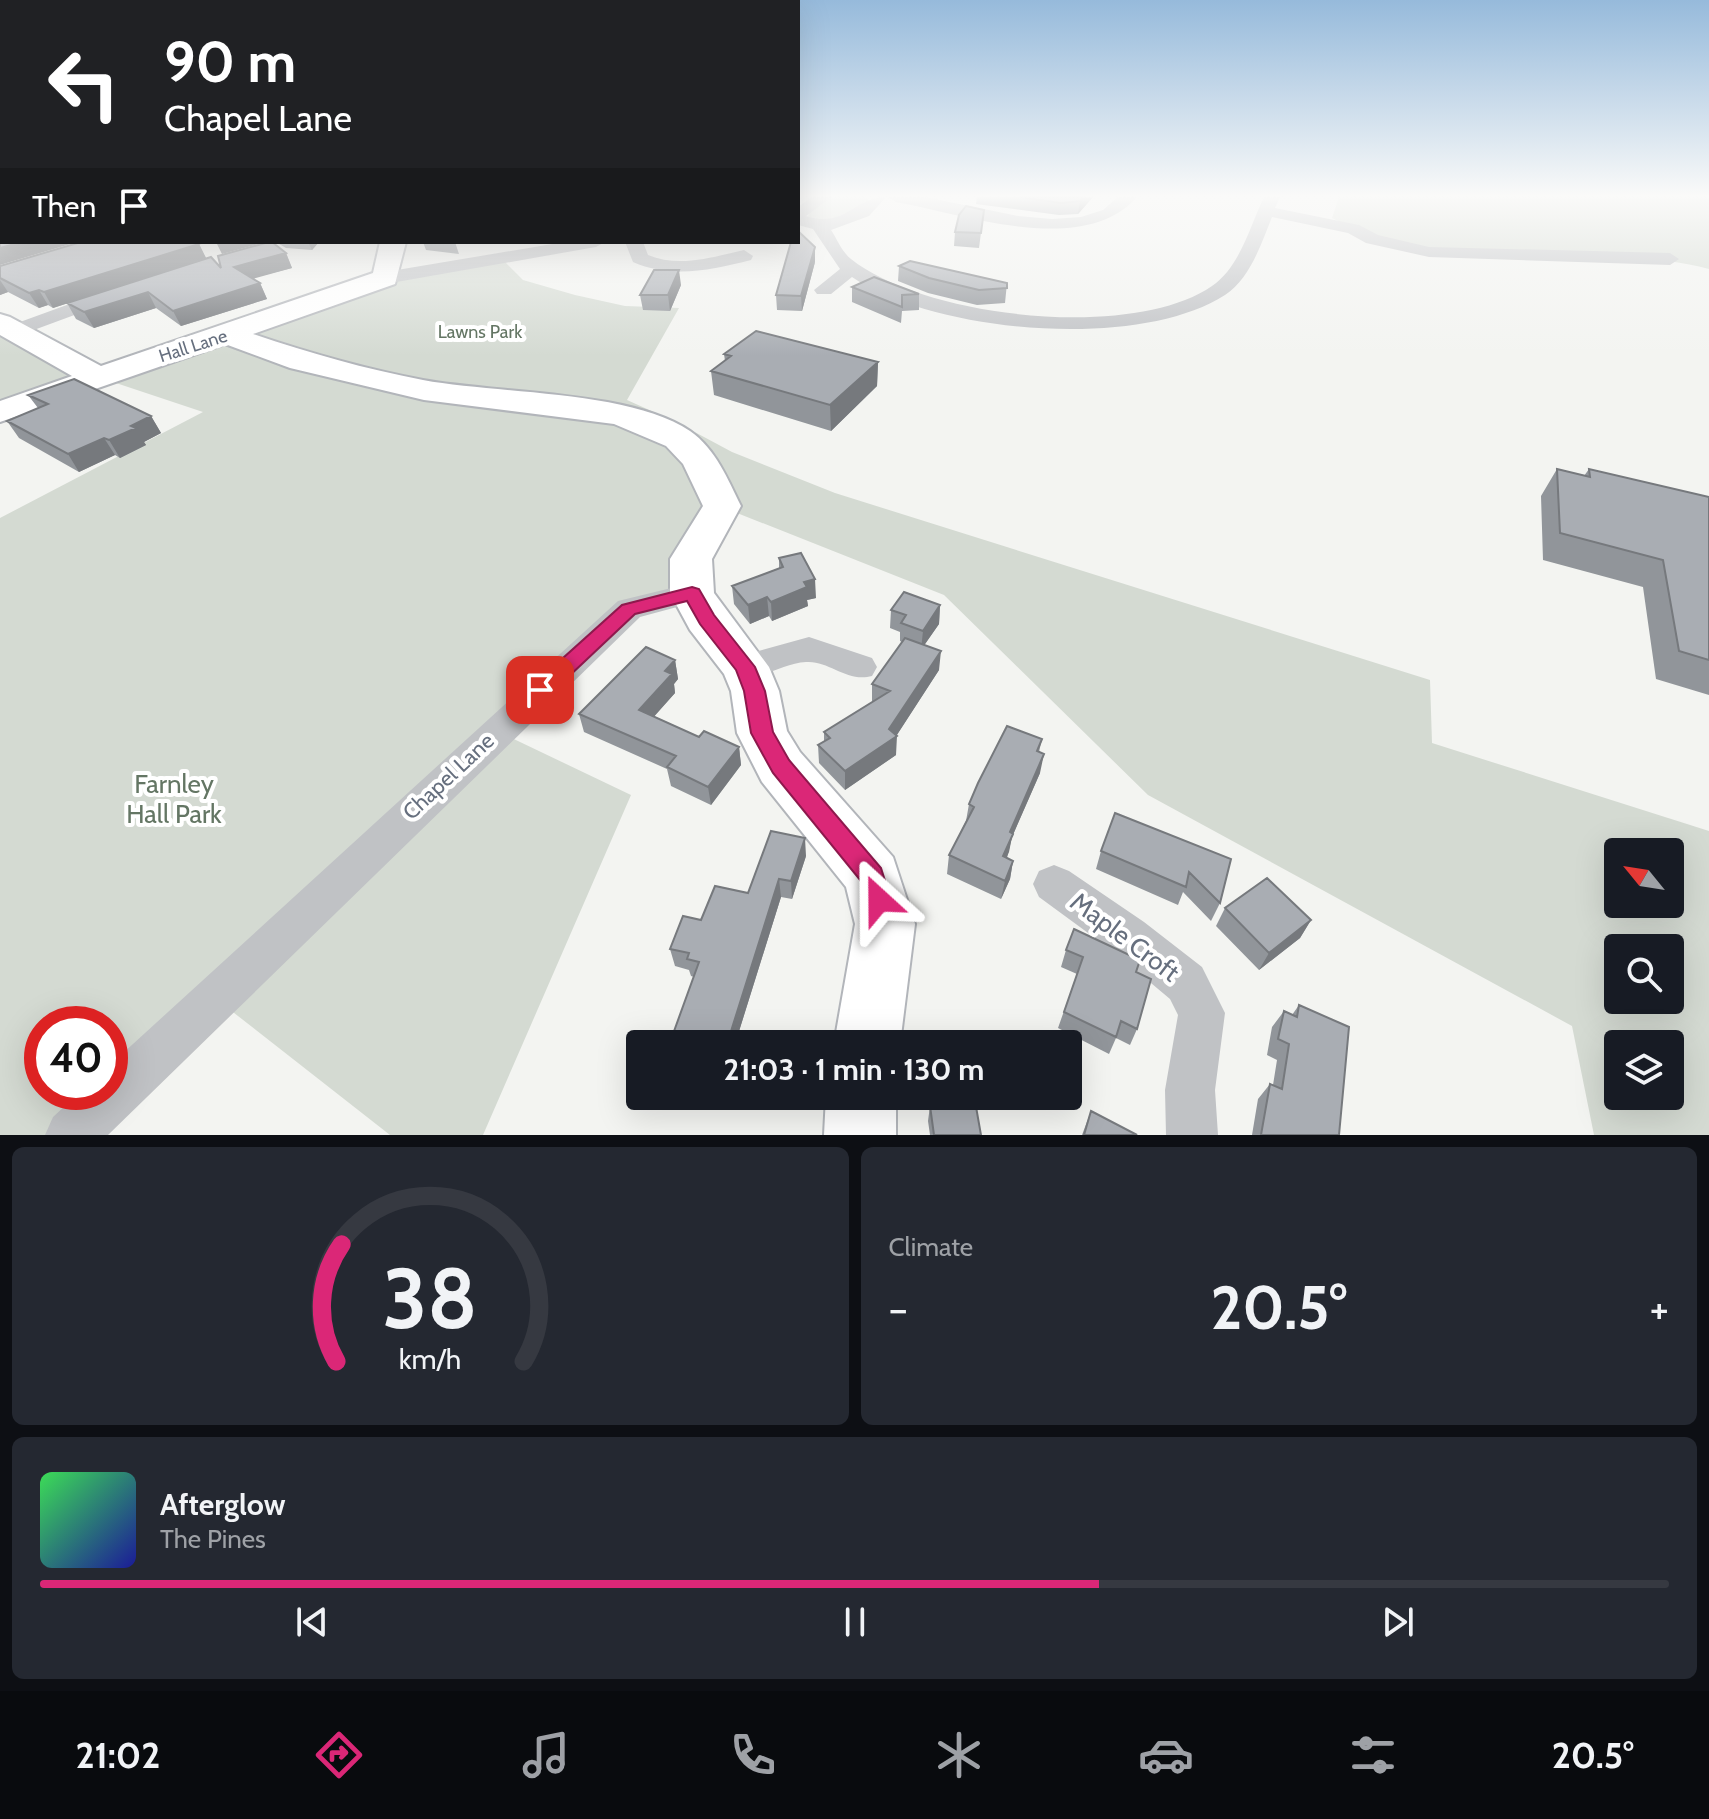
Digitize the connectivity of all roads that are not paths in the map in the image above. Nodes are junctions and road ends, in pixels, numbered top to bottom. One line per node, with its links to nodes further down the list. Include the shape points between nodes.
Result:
1 (391, 250): 10 (street)
2 (549, 250): 10 (street)
3 (637, 250): 7 (street, via 640,258 681,268)
4 (833, 250): 9 (street)
5 (1246, 250): 9 (street, via 1232,279 1183,309 1078,324 973,316 890,293)
6 (1420, 250): 8 (street)
7 (744, 256)
8 (1670, 259)
9 (851, 269): 12 (street)
10 (385, 278): 14 (street, Hall Lane)
11 (130, 289): 13 (street)
12 (824, 290)
13 (8, 326): 15 (street)
14 (228, 335): 15 (street, Hall Lane); 17 (street, via 301,361 408,387 620,415 678,439 699,460 722,506 691,559)
15 (99, 378): 16 (street, Hall Lane)
16 (0, 412)
17 (692, 593): 18 (street); 23 (street, Chapel Lane, via 629,609)
18 (745, 667): 19 (street, via 809,649); 21 (street, via 762,733 781,767 872,876 885,924)
19 (860, 667)
20 (1054, 884): 25 (street, Maple Croft, via 1186,983 1202,1013 1190,1090)
21 (869, 1030)
22 (861, 1110): 24 (street)
23 (71, 1135)
24 (860, 1135)
25 (1192, 1135)

